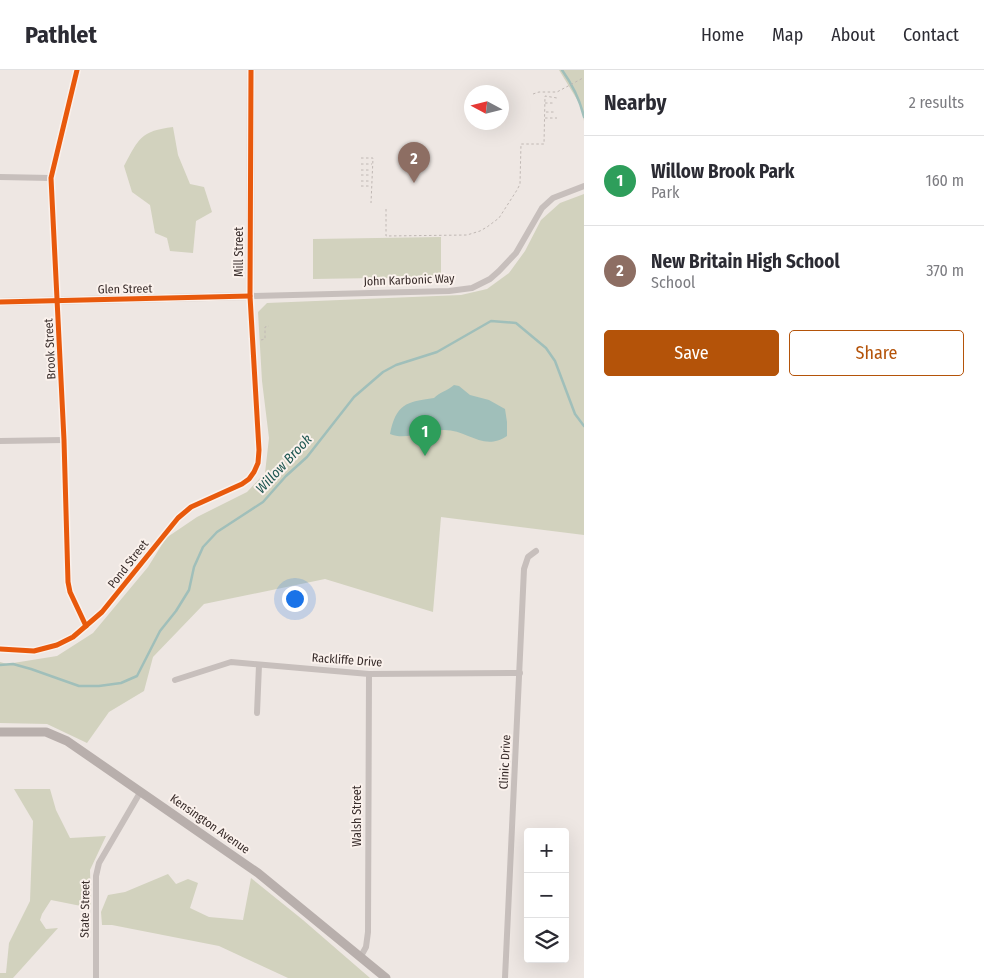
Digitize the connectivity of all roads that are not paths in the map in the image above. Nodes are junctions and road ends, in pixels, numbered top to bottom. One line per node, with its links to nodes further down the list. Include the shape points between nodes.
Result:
1 (77, 70): 4 (street, Brook Street)
2 (251, 70): 6 (street, Mill Street)
3 (0, 177): 4 (street)
4 (51, 178): 7 (street, Brook Street)
5 (584, 186): 6 (street, John Karbonic Way, via 554,198 542,208 516,253 490,279 472,288)
6 (250, 296): 7 (street, Glen Street); 11 (street, Mill Street, via 259,429)
7 (58, 301): 8 (street, Glen Street); 9 (street, Brook Street)
8 (0, 302)
9 (64, 440): 10 (street); 13 (street, Brook Street, via 68,582)
10 (0, 441)
11 (258, 463): 13 (street, Pond Street, via 249,479 242,484 191,507 178,518 107,606)
12 (536, 551): 16 (street, Clinic Drive, via 528,557 524,569)
13 (86, 626): 14 (street, Pond Street, via 66,642 46,649)
14 (0, 649)
15 (259, 665): 17 (street, Rackliffe Drive); 18 (street, Rackliffe Drive, via 231,662); 19 (street)
16 (520, 673): 17 (street, Rackliffe Drive); 25 (street, Clinic Drive)
17 (370, 674): 22 (street, Walsh Street, via 368,932)
18 (176, 680)
19 (257, 713)
20 (0, 732): 21 (main road, Kensington Avenue, via 38,731 56,735)
21 (141, 791): 22 (main road, Kensington Avenue, via 258,873); 23 (street, State Street, via 99,863 96,876)
22 (360, 956): 24 (main road, Kensington Avenue)
23 (96, 978)
24 (386, 978)
25 (506, 978)

